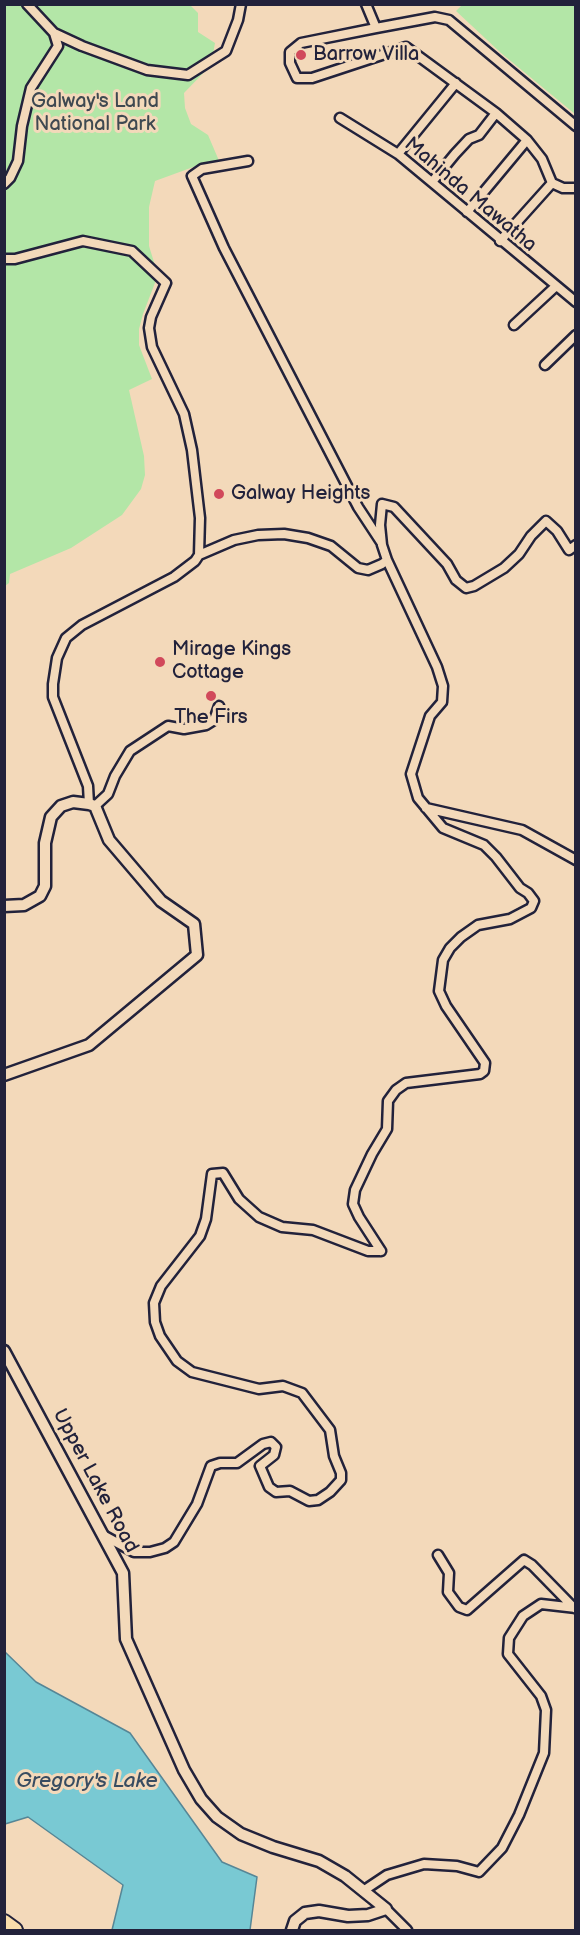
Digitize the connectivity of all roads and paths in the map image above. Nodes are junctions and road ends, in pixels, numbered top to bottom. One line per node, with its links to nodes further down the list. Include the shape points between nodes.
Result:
1 (27, 4): 5 (street)
2 (240, 4): 5 (street, via 226,51 188,75 147,70)
3 (366, 4): 4 (street)
4 (376, 28): 6 (street, via 301,43 290,52 297,78 312,78 406,47); 9 (street, via 435,17 449,20)
5 (54, 33): 15 (street, via 58,46 31,88 18,161)
6 (456, 83): 7 (street); 11 (street)
7 (496, 113): 10 (street); 13 (street)
8 (340, 118): 11 (street, Mahinda Mawatha)
9 (576, 126)
10 (527, 140): 14 (street, via 542,159); 17 (street)
11 (398, 154): 13 (street, Mahinda Mawatha)
12 (248, 161): 25 (street, via 202,169 192,176 224,248 358,507)
13 (432, 182): 17 (street, Mahinda Mawatha)
14 (552, 183): 16 (street); 18 (street)
15 (4, 184)
16 (576, 189)
17 (467, 212): 18 (street, Mahinda Mawatha)
18 (500, 241): 20 (street, Mahinda Mawatha)
19 (4, 259): 27 (street, via 83,241 132,251 166,283 149,328 152,347 184,414 192,450 200,518)
20 (555, 287): 21 (street, Mahinda Mawatha); 22 (street)
21 (576, 302)
22 (514, 326)
23 (576, 335): 24 (street)
24 (545, 365)
25 (382, 545): 26 (street, via 382,504 394,507 466,588 504,568 546,521 568,550); 28 (street)
26 (576, 545)
27 (199, 555): 28 (street, via 242,538 284,534 331,546 358,568 368,570); 30 (street, via 174,577 82,625 66,638 57,658 53,697)
28 (387, 560): 31 (street, via 443,686 442,702 430,716 411,774 418,798)
29 (219, 706): 30 (street, via 214,720 206,726 168,726 130,751 108,794)
30 (92, 805): 33 (street, via 73,802 61,806 51,817 45,843 45,886 39,896 24,905); 34 (street, via 109,840 161,902 194,924 197,955 89,1045)
31 (426, 808): 32 (street, via 522,830); 36 (street, via 443,828 484,845 534,901 531,908 510,920 478,925 462,936 443,960 439,991 485,1063 484,1071 406,1083 388,1101 387,1129 355,1190 353,1204 381,1251 368,1251 313,1230 274,1224 259,1217 239,1198 223,1173 212,1174 200,1236 161,1286 154,1303 160,1336 177,1361 192,1372 259,1389 283,1386 302,1393 330,1430 341,1480 318,1500 309,1501 290,1491 276,1492 269,1487 260,1466 274,1455 276,1447 271,1442 237,1463 211,1466 197,1504 174,1542 165,1548 134,1552)
32 (576, 860)
33 (4, 906)
34 (4, 1075)
35 (4, 1351): 36 (street, Upper Lake Road)
36 (103, 1535): 39 (street, Upper Lake Road, via 123,1574 126,1639 184,1770 201,1799 217,1817 241,1834 319,1861)
37 (438, 1554): 38 (street, via 449,1573 448,1592 459,1607 467,1610 524,1560)
38 (575, 1608): 39 (street, via 541,1604 523,1616 509,1638 508,1654 541,1696 546,1710 545,1742 519,1815 502,1848 479,1872 424,1864 387,1875)
39 (363, 1891): 40 (street, Upper Lake Road)
40 (386, 1909): 43 (street, via 348,1916 305,1913); 44 (street)
41 (4, 1922): 42 (highway)
42 (15, 1930)
43 (291, 1930)
44 (407, 1930)

